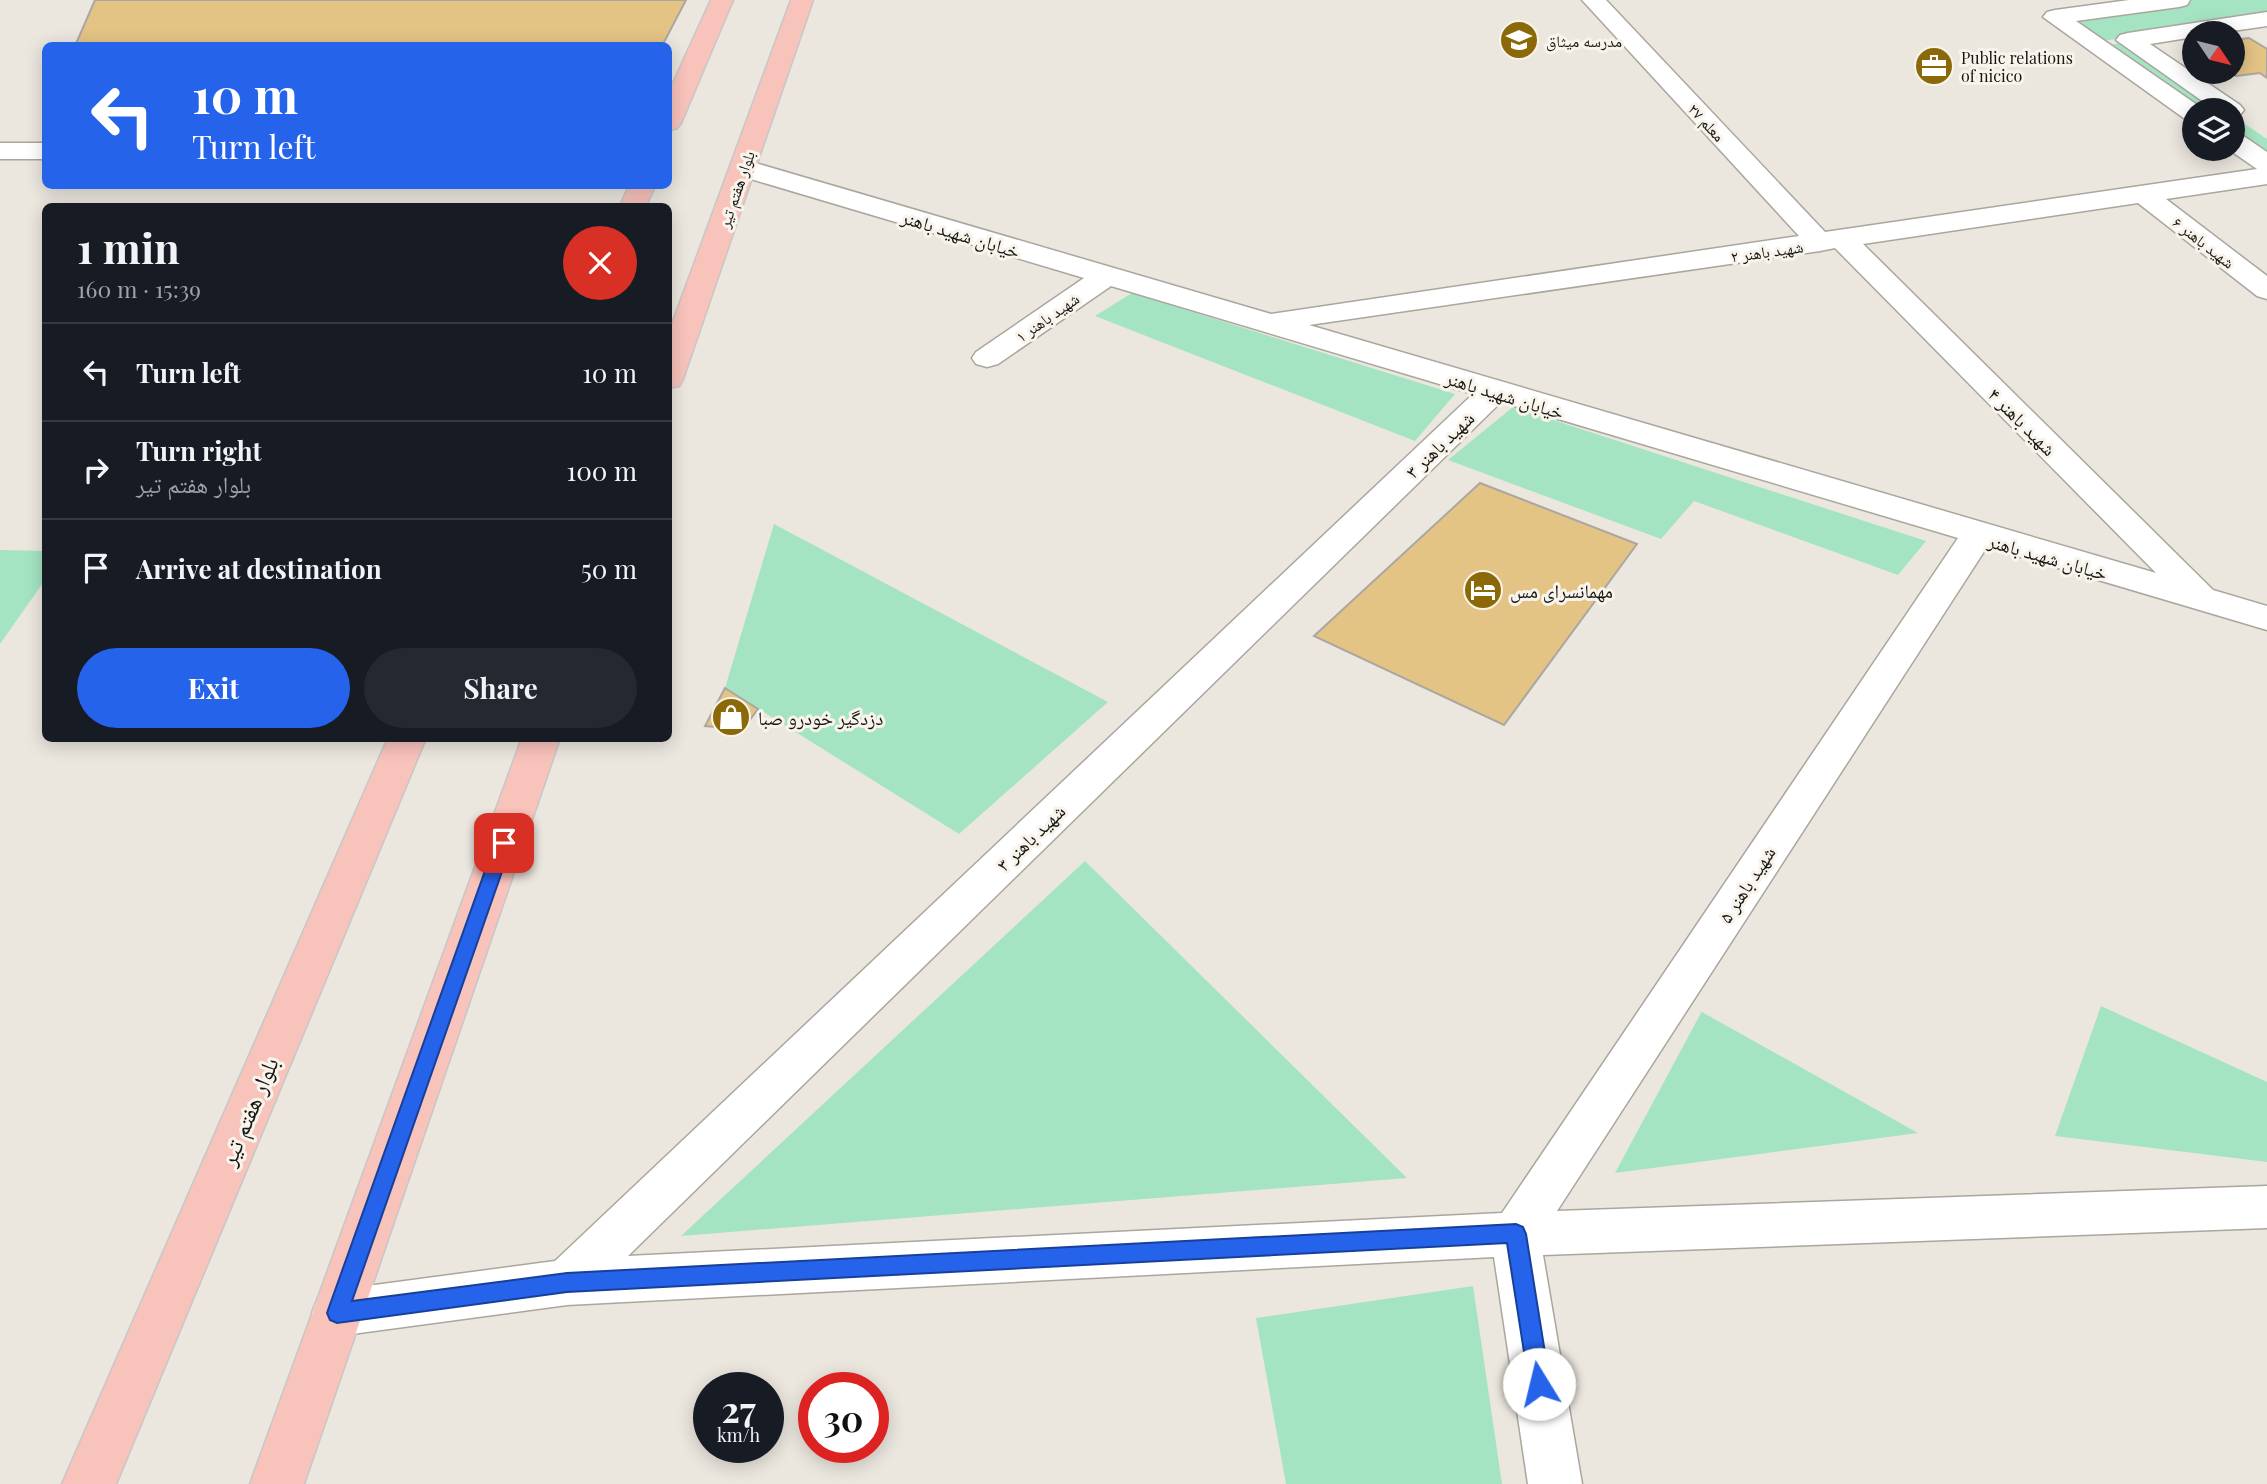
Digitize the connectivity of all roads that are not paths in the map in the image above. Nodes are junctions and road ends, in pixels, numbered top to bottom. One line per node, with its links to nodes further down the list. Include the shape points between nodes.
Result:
1 (722, 0): 10 (main road)
2 (802, 0): 17 (main road, بلوار هفتم تیر)
3 (1593, 0): 20 (street, معلم ۲۷)
4 (2179, 0): 7 (street, via 2055,17)
5 (2267, 19): 6 (street)
6 (2128, 40): 7 (street); 8 (street)
7 (2094, 44): 9 (street)
8 (2213, 98)
9 (2182, 106)
10 (672, 114)
11 (2245, 120): 12 (street)
12 (2267, 135)
13 (2245, 148): 16 (street)
14 (0, 151): 15 (street)
15 (42, 151)
16 (2267, 164)
17 (743, 168): 21 (street, خیابان شهید باهنر); 25 (main road, بلوار هفتم تیر)
18 (2267, 176): 19 (street, شهید باهنر ۲)
19 (2141, 193): 20 (street, شهید باهنر ۲); 22 (street, شهید باهنر ۶)
20 (1831, 242): 23 (street, شهید باهنر ۲); 28 (street, شهید باهنر ۴)
21 (1106, 276): 23 (street, خیابان شهید باهنر); 24 (street, شهید باهنر ۱)
22 (2267, 290)
23 (1266, 323): 26 (street, خیابان شهید باهنر)
24 (987, 358)
25 (672, 368)
26 (1494, 391): 27 (street, خیابان شهید باهنر); 34 (street, شهید باهنر ۳)
27 (1977, 535): 28 (street, خیابان شهید باهنر); 33 (street, شهید باهنر ۵)
28 (2204, 601): 29 (street, خیابان شهید باهنر)
29 (2267, 618)
30 (405, 742): 36 (main road, بلوار هفتم تیر)
31 (540, 742): 35 (main road)
32 (2267, 1207): 33 (street)
33 (1516, 1234): 34 (street); 38 (street)
34 (567, 1282): 35 (street)
35 (337, 1313): 37 (main road)
36 (89, 1484)
37 (277, 1484)
38 (1555, 1484)

